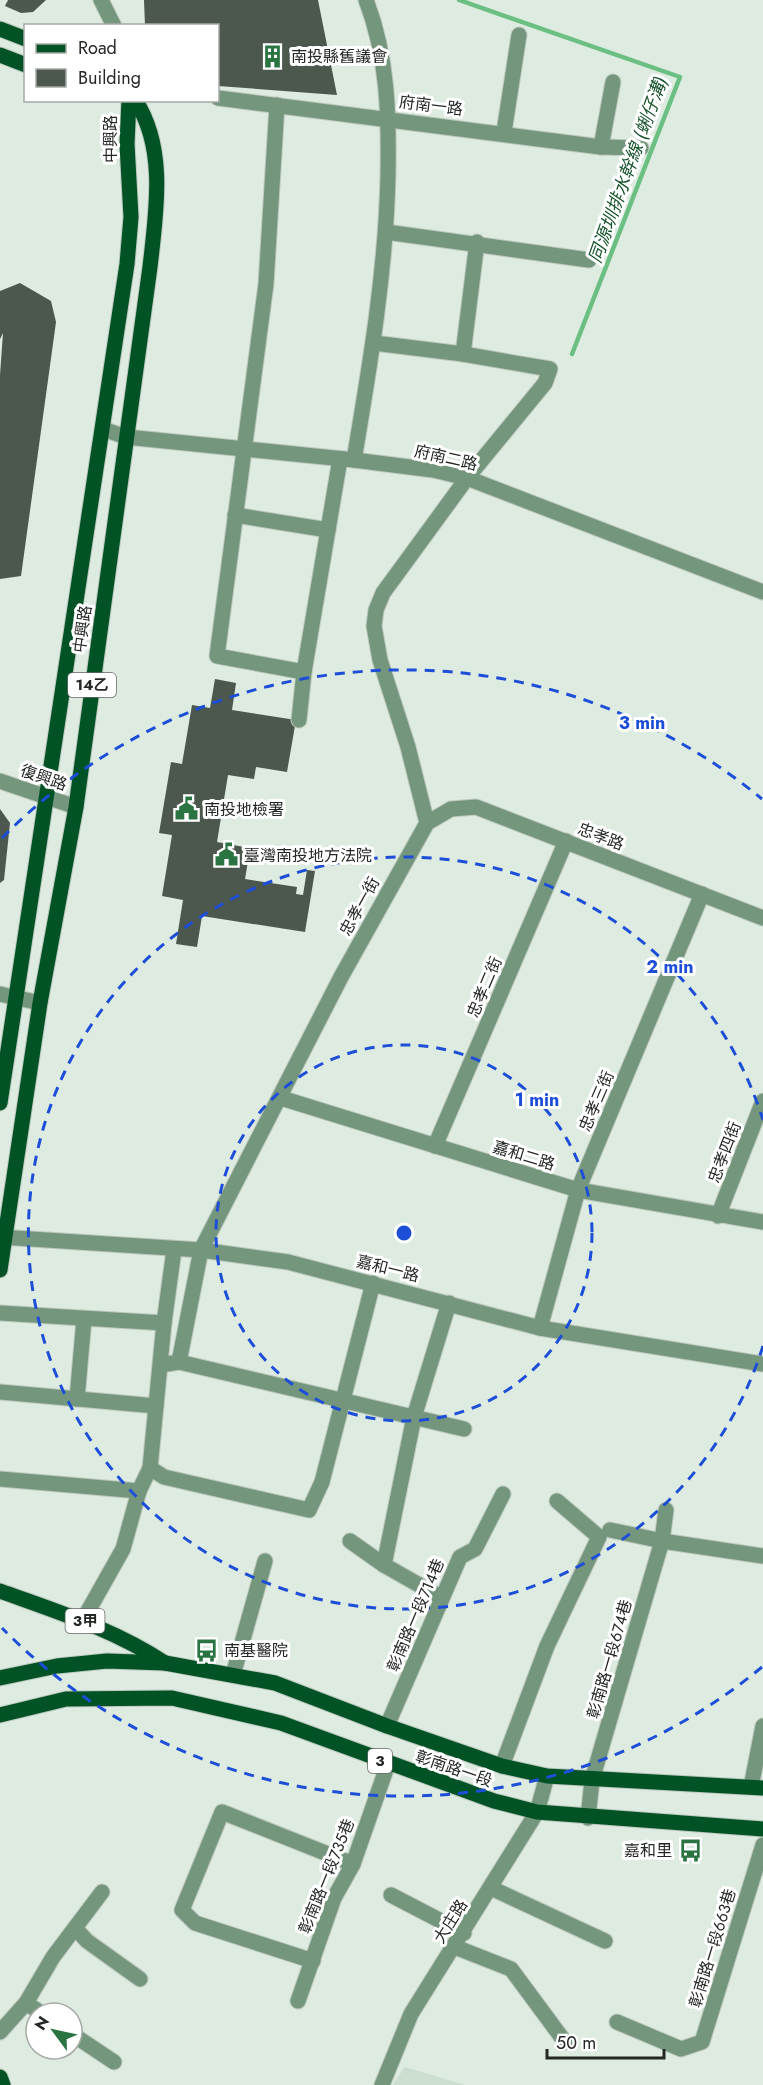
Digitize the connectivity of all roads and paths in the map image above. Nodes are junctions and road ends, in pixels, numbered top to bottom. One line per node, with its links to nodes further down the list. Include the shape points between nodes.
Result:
1 (101, 0): 3 (street)
2 (366, 0): 14 (street, via 385,63)
3 (113, 24)
4 (0, 29): 6 (main road)
5 (519, 35): 15 (street)
6 (24, 38)
7 (0, 55): 8 (main road)
8 (24, 64)
9 (613, 82): 16 (street)
10 (219, 98): 13 (street, 府南一路)
11 (129, 102): 21 (main road, 中興路 / 14乙, via 131,217)
12 (136, 102): 22 (main road, 中興路 / 14乙, via 154,142 156,210)
13 (278, 105): 14 (street, 府南一路); 27 (street, via 266,284)
14 (387, 118): 15 (street, 府南一路); 18 (street)
15 (504, 132): 16 (street, 府南一路)
16 (601, 147): 17 (street, 府南一路)
17 (640, 148)
18 (386, 232): 19 (street); 23 (street)
19 (477, 242): 20 (street); 24 (street)
20 (589, 260)
21 (127, 264): 22 (main road); 25 (main road, 中興路 / 14乙)
22 (150, 267): 26 (main road, 中興路 / 14乙)
23 (374, 343): 24 (street); 28 (street)
24 (463, 354): 29 (street, via 550,369 546,383)
25 (103, 429): 26 (street, 府南二路); 36 (main road, 中興路 / 14乙)
26 (126, 437): 27 (street, 府南二路); 37 (main road, 中興路 / 14乙)
27 (243, 448): 28 (street, 府南二路); 30 (street)
28 (347, 459): 29 (street, 府南二路); 31 (street)
29 (467, 478): 32 (street, 府南二路); 38 (street, via 383,592 374,626 380,660)
30 (235, 515): 31 (street); 33 (street, via 218,656)
31 (328, 530): 33 (street)
32 (763, 592)
33 (304, 672): 34 (street)
34 (298, 720)
35 (0, 781): 36 (street, 復興路)
36 (48, 798): 37 (street, 復興路); 43 (main road, 中興路 / 14乙)
37 (76, 807): 44 (main road, 中興路 / 14乙)
38 (427, 823): 39 (street, 忠孝路, via 452,809 476,807); 45 (street, 忠孝一街, via 341,977)
39 (566, 842): 40 (street, 忠孝路); 48 (street, 忠孝二街)
40 (702, 894): 41 (street, 忠孝路); 49 (street, 忠孝三街)
41 (763, 918)
42 (0, 994): 43 (street)
43 (17, 999): 44 (street); 47 (main road, 中興路 / 14乙)
44 (40, 1003): 52 (main road, 中興路 / 14乙)
45 (281, 1098): 48 (street, 嘉和二路); 54 (street, 忠孝一街)
46 (763, 1101): 50 (street, 忠孝四街)
47 (0, 1103)
48 (435, 1146): 49 (street, 嘉和二路)
49 (578, 1190): 50 (street, 嘉和二路); 61 (street, 忠孝三街)
50 (718, 1216): 51 (street, 嘉和二路)
51 (763, 1222)
52 (2, 1237): 53 (street, 嘉和一路); 55 (main road, 中興路 / 14乙)
53 (174, 1250): 54 (street, 嘉和一路); 60 (street)
54 (201, 1250): 56 (street, 嘉和一路, via 288,1262); 62 (street, 忠孝一街)
55 (0, 1270)
56 (373, 1283): 57 (street, 嘉和一路); 67 (street)
57 (449, 1303): 61 (street, 嘉和一路); 69 (street)
58 (0, 1313): 59 (street)
59 (84, 1319): 60 (street); 66 (street)
60 (164, 1323): 64 (street)
61 (540, 1328): 63 (street, 嘉和一路)
62 (178, 1362): 64 (street); 67 (street)
63 (763, 1364)
64 (161, 1365): 68 (street)
65 (0, 1392): 66 (street)
66 (77, 1399): 68 (street)
67 (342, 1400): 69 (street); 71 (street, via 322,1482 309,1510 165,1477)
68 (156, 1406): 71 (street)
69 (414, 1417): 70 (street); 82 (street)
70 (464, 1429)
71 (150, 1468): 73 (street)
72 (0, 1479): 73 (street)
73 (139, 1491): 85 (street, via 123,1549)
74 (503, 1494): 84 (street, 彰南路一段714巷, via 475,1549 460,1557)
75 (556, 1501): 93 (street, via 599,1537 547,1646)
76 (666, 1510): 79 (street, 彰南路一段674巷)
77 (610, 1530): 79 (street)
78 (350, 1540): 82 (street)
79 (662, 1541): 80 (street); 95 (street, 彰南路一段674巷)
80 (763, 1556)
81 (265, 1561): 87 (street)
82 (384, 1565): 84 (street)
83 (0, 1591): 85 (main road, 彰南路一段 / 3甲)
84 (442, 1598): 90 (street, 彰南路一段714巷)
85 (83, 1620): 86 (main road, 彰南路一段 / 3甲, via 130,1640)
86 (165, 1663): 87 (main road, 彰南路一段 / 3); 88 (main road, 彰南路一段 / 3, via 107,1661)
87 (233, 1676): 90 (main road, 彰南路一段 / 3, via 275,1683)
88 (0, 1678)
89 (0, 1715): 92 (main road, 彰南路一段 / 3, via 66,1699 172,1698 281,1723)
90 (387, 1726): 93 (main road, 彰南路一段 / 3)
91 (763, 1726): 96 (street)
92 (388, 1764): 97 (main road, 彰南路一段 / 3); 101 (street, 彰南路一段735巷)
93 (502, 1766): 94 (main road, 彰南路一段 / 3)
94 (547, 1776): 95 (main road, 彰南路一段 / 3); 97 (street, 大庄路)
95 (592, 1780): 96 (main road, 彰南路一段 / 3); 98 (street, 彰南路一段674巷)
96 (757, 1788)
97 (537, 1812): 98 (main road, 彰南路一段 / 3); 102 (street, 大庄路)
98 (588, 1818): 99 (main road, 彰南路一段 / 3)
99 (763, 1829)
100 (763, 1845): 114 (street, 彰南路一段663巷, via 702,2042 681,2049)
101 (353, 1863): 109 (street, 彰南路一段735巷, via 334,1898); 109 (street, via 222,1812 182,1910 195,1923)
102 (491, 1888): 106 (street, 大庄路); 107 (street)
103 (102, 1892): 105 (street)
104 (391, 1895): 106 (street)
105 (75, 1928): 110 (street); 111 (street)
106 (464, 1933): 108 (street, 大庄路)
107 (605, 1941)
108 (455, 1947): 117 (street, via 511,1969); 121 (street, 大庄路, via 411,2014)
109 (313, 1961): 112 (street, 彰南路一段735巷)
110 (140, 1979)
111 (27, 2001)
112 (298, 2001)
113 (24, 2005): 115 (street)
114 (617, 2022)
115 (0, 2032)
116 (84, 2042): 118 (street)
117 (565, 2043)
118 (114, 2062)
119 (0, 2078): 120 (main road)
120 (3, 2085)
121 (382, 2085)

